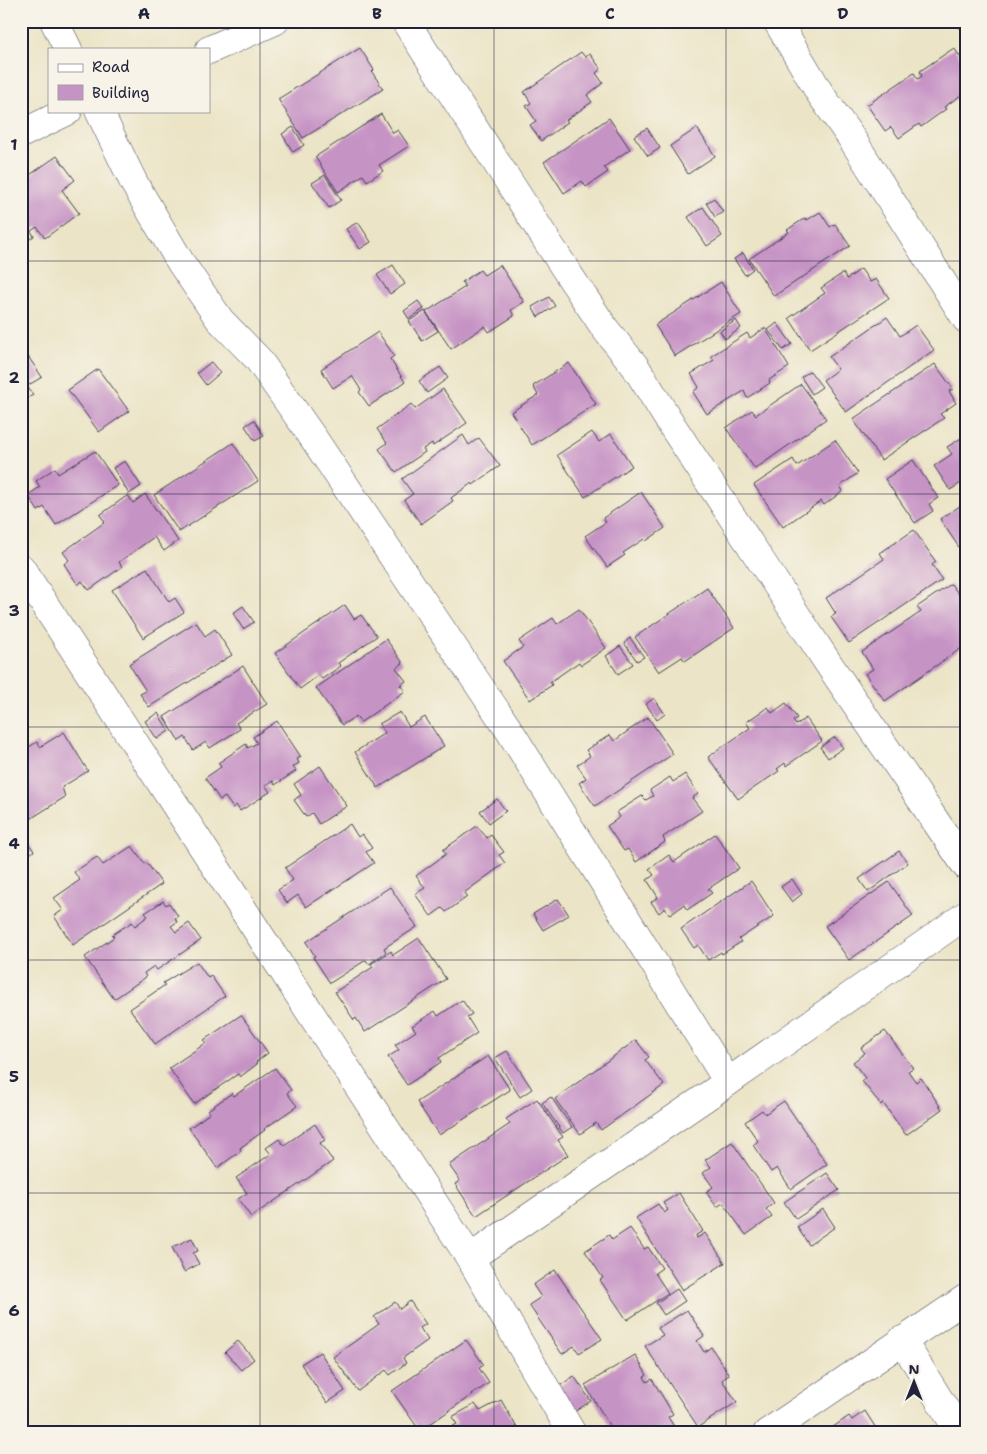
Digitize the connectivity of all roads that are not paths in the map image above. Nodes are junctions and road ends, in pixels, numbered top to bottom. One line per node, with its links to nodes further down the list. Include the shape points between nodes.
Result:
1 (54, 21): 5 (street)
2 (275, 21): 6 (street)
3 (405, 21): 12 (street, via 571,278 635,366 817,647)
4 (777, 21): 10 (street, via 821,96 852,139)
5 (68, 48)
6 (210, 50)
7 (66, 112): 9 (street)
8 (99, 112): 14 (street, via 134,183 181,263 220,320 258,360 314,439 511,733)
9 (21, 134)
10 (966, 319)
11 (21, 568): 15 (street)
12 (966, 866)
13 (966, 915): 14 (street)
14 (728, 1082): 15 (street)
15 (470, 1258): 18 (street)
16 (966, 1298): 17 (street)
17 (902, 1340): 19 (street); 20 (street)
18 (572, 1433)
19 (767, 1433)
20 (960, 1433)

